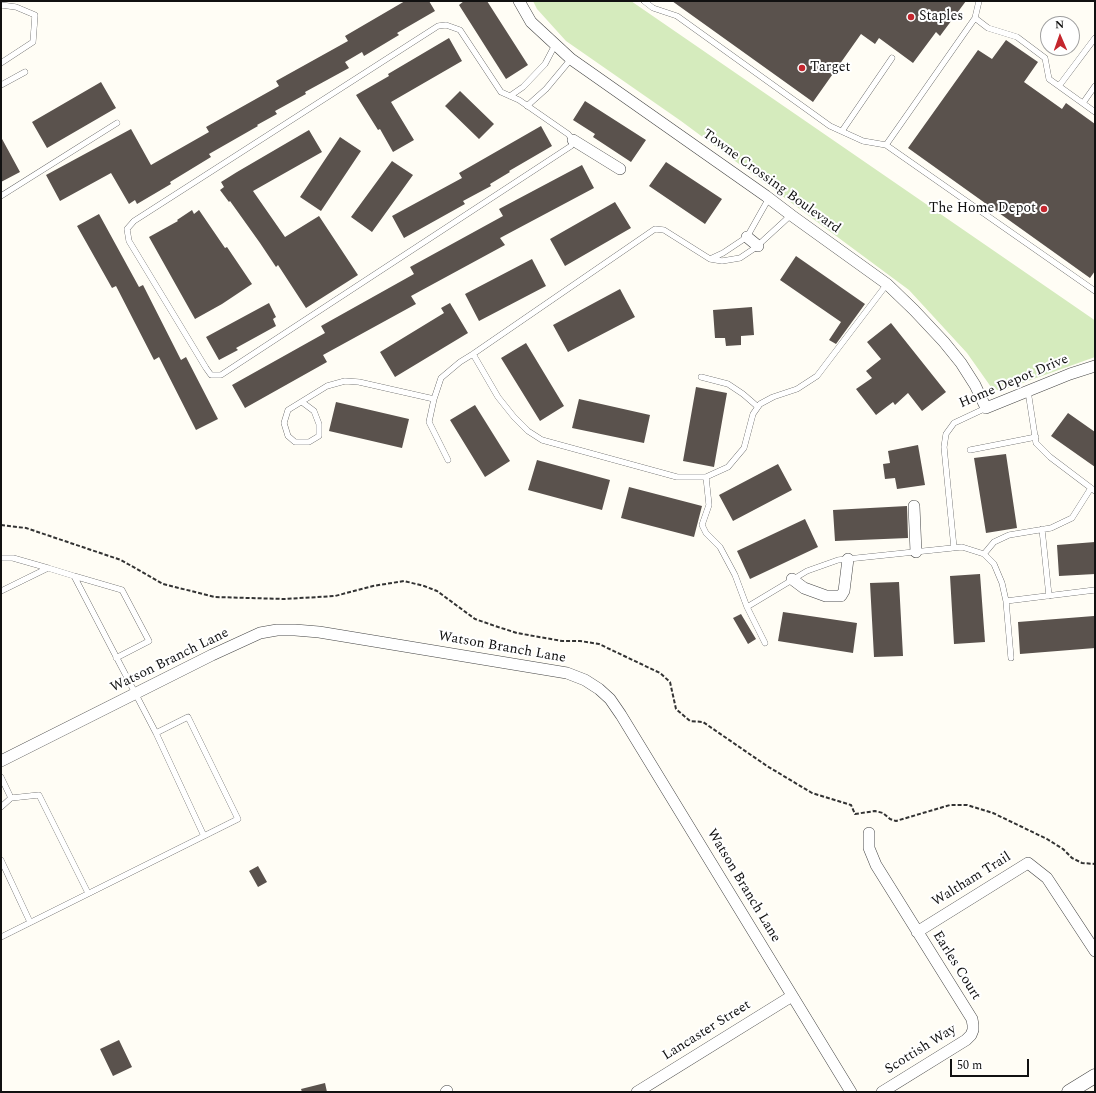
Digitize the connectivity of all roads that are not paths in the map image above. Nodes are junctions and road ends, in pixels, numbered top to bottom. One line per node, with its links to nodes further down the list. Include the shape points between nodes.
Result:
1 (519, 1): 7 (street, Towne Crossing Boulevard, via 531,22)
2 (644, 1): 20 (lane, via 653,8 677,16 830,126)
3 (979, 1): 5 (lane)
4 (1, 5): 10 (lane, via 16,7 35,15 33,42)
5 (975, 18): 13 (lane, via 988,28 1017,37 1045,58 1048,79); 22 (lane)
6 (1095, 38): 13 (lane)
7 (555, 45): 9 (street, Towne Crossing Boulevard); 15 (lane, via 545,64 523,87)
8 (892, 58): 20 (lane)
9 (571, 60): 17 (lane); 25 (street, Towne Crossing Boulevard)
10 (1, 63)
11 (25, 72): 12 (lane)
12 (1, 84)
13 (1059, 86): 16 (lane)
14 (1095, 86): 16 (lane)
15 (510, 96): 17 (lane); 21 (lane, via 501,92 460,30 446,25 438,26 134,221 128,229 129,241 211,375 222,375 571,146)
16 (1083, 103): 18 (lane)
17 (527, 106): 21 (lane)
18 (1095, 112)
19 (117, 123): 24 (lane)
20 (842, 131): 22 (lane, via 863,141)
21 (573, 140): 23 (street)
22 (886, 145): 31 (lane)
23 (620, 169)
24 (1, 196)
25 (770, 198): 26 (street, Towne Crossing Boulevard); 27 (lane)
26 (791, 215): 28 (lane); 30 (street, Towne Crossing Boulevard)
27 (747, 237): 28 (street); 29 (lane, via 723,253)
28 (758, 246): 29 (lane, via 740,258 722,261)
29 (710, 258): 32 (lane, via 664,230 655,229)
30 (887, 284): 38 (lane, via 817,376 797,389 773,397); 39 (street, Towne Crossing Boulevard, via 953,353 975,385)
31 (1095, 291)
32 (473, 354): 36 (lane, via 441,378); 43 (lane, via 498,397 514,417 542,440 677,477)
33 (1095, 366): 35 (street, Home Depot Drive)
34 (701, 377): 38 (lane, via 728,384)
35 (1028, 391): 39 (street, Home Depot Drive); 40 (lane)
36 (434, 399): 37 (lane, via 345,381 327,386); 42 (lane, via 429,422)
37 (302, 402): 37 (lane, via 288,410 284,423 288,436 295,442 310,442 319,436 319,424 314,412)
38 (758, 407): 43 (lane, via 753,414 744,448 728,467)
39 (986, 408): 47 (lane, Home Depot Drive, via 954,424 946,434 944,446)
40 (1036, 437): 41 (lane); 44 (lane, via 1036,443 1050,457)
41 (970, 450)
42 (448, 460)
43 (706, 477): 59 (lane, via 709,505 702,525 720,547 735,575)
44 (1093, 489): 46 (lane, via 1072,518 1051,528)
45 (914, 506): 48 (street)
46 (1042, 529): 49 (lane, via 1009,535 994,542); 57 (lane)
47 (954, 548): 48 (lane); 49 (lane, via 962,547)
48 (916, 552): 51 (lane)
49 (984, 554): 58 (lane, via 994,564)
50 (1, 558): 52 (lane, via 13,558)
51 (848, 559): 54 (lane, via 807,571); 54 (street, via 844,591 841,596 826,596 804,588)
52 (48, 568): 53 (lane); 56 (lane)
53 (74, 576): 61 (lane); 61 (lane, via 122,590 149,641)
54 (792, 579): 59 (lane)
55 (1095, 590): 57 (lane)
56 (1, 591)
57 (1049, 596): 58 (lane)
58 (1006, 601): 62 (lane)
59 (747, 607): 60 (lane)
60 (765, 643)
61 (116, 658): 63 (lane)
62 (1011, 658)
63 (135, 694): 64 (lane); 65 (street, Watson Branch Lane); 77 (street, Watson Branch Lane, via 260,633 283,630 319,632 567,673 585,680 599,688 621,715)
64 (156, 733): 70 (lane); 70 (lane, via 188,717 238,819)
65 (1, 761)
66 (1, 777): 67 (lane)
67 (11, 798): 68 (lane); 72 (lane, via 39,795)
68 (1, 807)
69 (869, 833): 74 (street, Earles Court, via 872,856)
70 (204, 836): 72 (lane)
71 (1, 860): 73 (lane)
72 (88, 893): 73 (lane)
73 (30, 922): 75 (lane)
74 (918, 932): 76 (street, Waltham Trail, via 1028,863 1047,878); 78 (street, Earles Court, via 972,1019)
75 (1, 937)
76 (1095, 952)
77 (792, 996): 80 (street, Lancaster Street); 81 (street, Watson Branch Lane)
78 (973, 1030): 82 (street, Scottish Way, via 966,1040)
79 (1095, 1076): 83 (street)
80 (637, 1092)
81 (851, 1092)
82 (882, 1092)
83 (1069, 1092)

